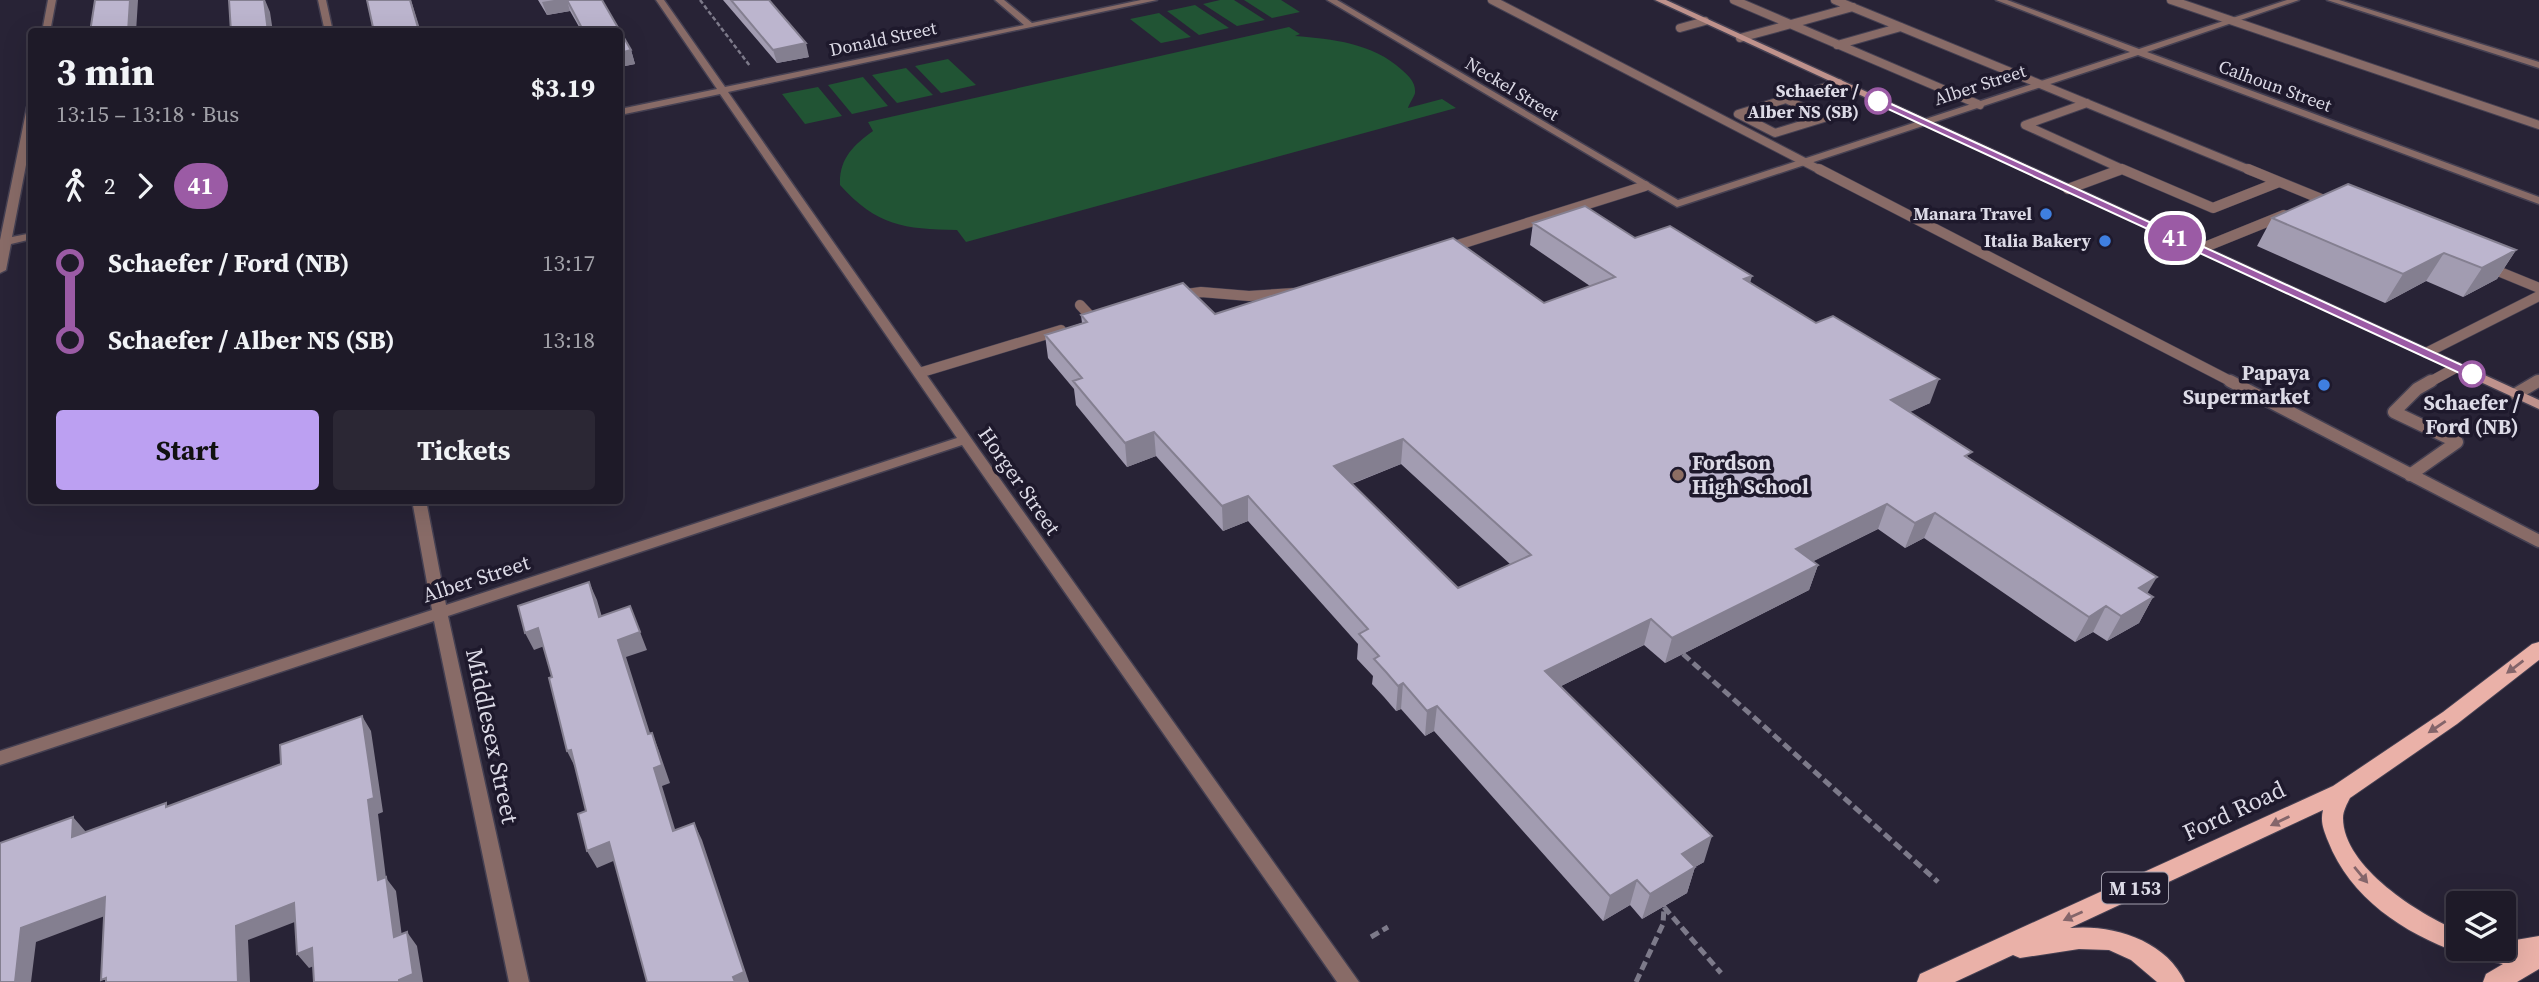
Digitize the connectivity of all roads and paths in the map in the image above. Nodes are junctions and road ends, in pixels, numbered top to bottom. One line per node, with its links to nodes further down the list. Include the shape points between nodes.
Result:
1 (52, 0): 22 (street)
2 (322, 0): 23 (street)
3 (660, 0): 32 (street, Horger Street)
4 (699, 0): 29 (path)
5 (999, 0): 20 (street)
6 (1153, 0): 20 (street, Donald Street)
7 (1331, 0): 43 (street, Neckel Street)
8 (1492, 0): 40 (lane)
9 (1659, 0): 17 (main road)
10 (1734, 0): 19 (lane)
11 (1835, 0): 16 (lane)
12 (2000, 0): 27 (street, Calhoun Street)
13 (2171, 0): 18 (lane)
14 (2295, 0): 18 (street, Alber Street)
15 (2332, 0): 28 (street)
16 (1853, 7): 19 (lane); 21 (lane)
17 (1705, 21): 24 (lane); 25 (main road)
18 (2232, 21): 27 (street, Alber Street); 38 (lane)
19 (1790, 25): 25 (lane); 26 (lane)
20 (1031, 26): 32 (street, Donald Street)
21 (1901, 27): 26 (lane); 31 (lane)
22 (47, 28)
23 (328, 28)
24 (1680, 28)
25 (1740, 37): 30 (main road)
26 (1837, 45): 35 (lane)
27 (2140, 52): 31 (street, Alber Street); 46 (street, Calhoun Street)
28 (2539, 65)
29 (757, 75)
30 (1839, 83): 33 (lane); 37 (main road)
31 (2042, 85): 34 (lane); 35 (street, Alber Street)
32 (723, 91): 36 (street, Donald Street); 68 (street, Horger Street)
33 (1786, 99): 33 (lane, via 1750,110 1738,114 1774,133 1824,118)
34 (2087, 103): 41 (lane, via 2025,125); 42 (lane)
35 (1980, 105): 37 (street, Alber Street)
36 (623, 112)
37 (1926, 123): 40 (street, Alber Street); 44 (main road)
38 (2539, 125)
39 (28, 126): 52 (street)
40 (1805, 163): 48 (street, Alber Street); 73 (lane)
41 (2122, 169): 42 (lane, via 2213,208); 44 (lane)
42 (2278, 182): 45 (lane)
43 (1645, 186): 48 (street, Neckel Street); 54 (lane)
44 (2068, 189): 53 (main road)
45 (2321, 199): 47 (lane); 50 (lane)
46 (2539, 201)
47 (2310, 204)
48 (1677, 205)
49 (2298, 209): 53 (lane)
50 (2346, 209)
51 (28, 237): 52 (street)
52 (3, 242): 56 (street)
53 (2200, 249): 66 (main road)
54 (1435, 252)
55 (2479, 264): 57 (lane)
56 (0, 270)
57 (2539, 288)
58 (1303, 292): 60 (lane, via 1250,296 1201,292)
59 (2539, 296): 66 (lane)
60 (1163, 299)
61 (1080, 304): 63 (lane)
62 (1105, 317): 63 (lane)
63 (1094, 320): 64 (lane)
64 (1081, 324)
65 (1068, 328): 68 (lane)
66 (2426, 354): 67 (main road)
67 (2457, 368): 70 (main road); 73 (lane, via 2417,389 2394,412 2457,442)
68 (919, 373): 72 (street, Horger Street)
69 (2539, 381): 70 (lane)
70 (2516, 394): 71 (main road)
71 (2539, 405)
72 (965, 440): 76 (street, Alber Street); 91 (street, Horger Street)
73 (2410, 475): 75 (lane)
74 (420, 504): 76 (street, Middlesex Street)
75 (2539, 541)
76 (440, 612): 79 (street, Alber Street); 90 (street, Middlesex Street)
77 (2539, 649): 80 (main road, Ford Road / M 153, one-way to 80, via 2450,718)
78 (1683, 654): 81 (path)
79 (0, 758)
80 (2341, 792): 84 (main road, one-way to 84, via 2332,819 2340,848 2364,880 2399,910); 86 (main road, Ford Road / M 153, one-way to 86)
81 (1938, 882)
82 (1388, 927): 83 (path)
83 (1371, 937)
84 (2446, 937)
85 (2539, 947): 87 (main road)
86 (2001, 949): 93 (main road, Ford Road / M 153); 94 (main road, via 2099,938 2138,951)
87 (2516, 952)
88 (2539, 956): 95 (main road)
89 (1721, 973): 92 (path, via 1664,906 1663,924)
90 (519, 982)
91 (1349, 982)
92 (1636, 982)
93 (1929, 982)
94 (2173, 982)
95 (2495, 982)

